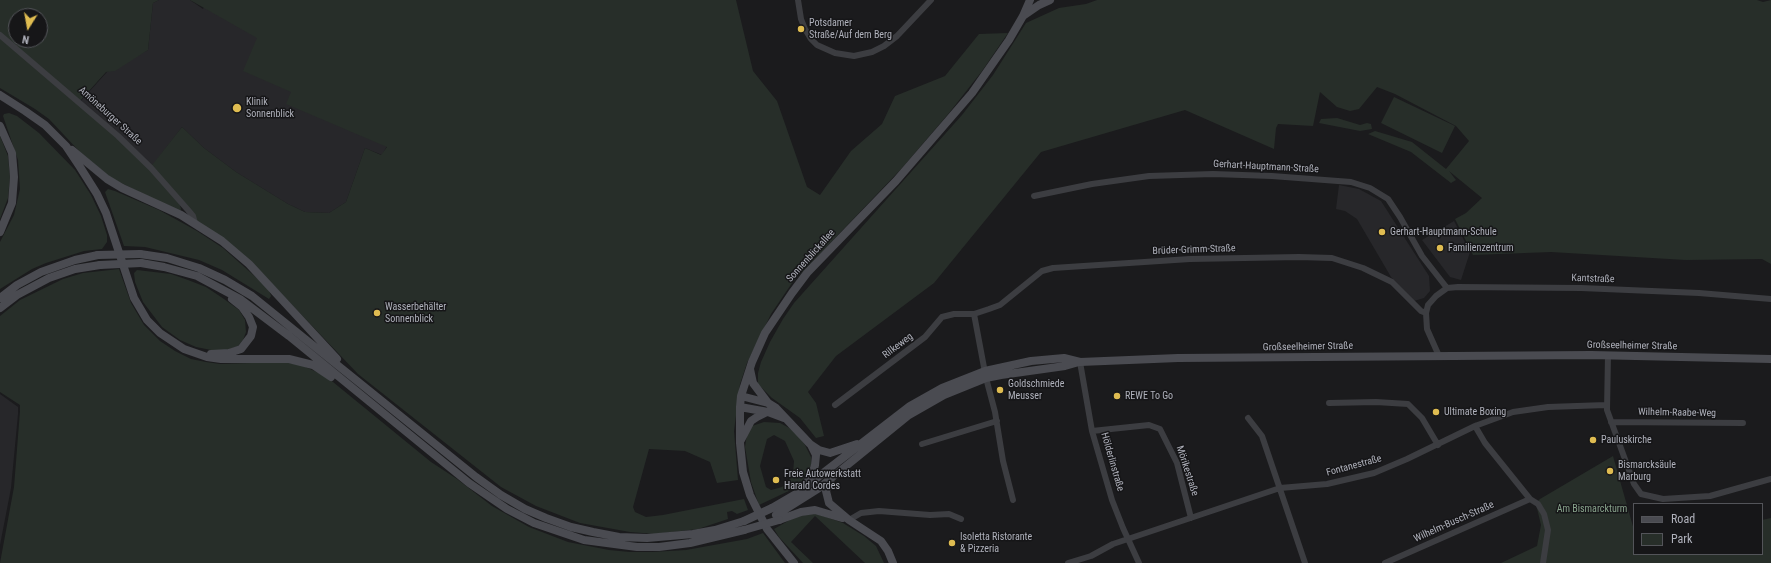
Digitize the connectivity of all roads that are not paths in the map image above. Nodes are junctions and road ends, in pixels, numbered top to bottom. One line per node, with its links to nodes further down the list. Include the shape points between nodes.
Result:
1 (798, 0): 2 (street, via 805,29 811,39 817,45 835,53 854,56 884,46)
2 (931, 0)
3 (1030, 0): 5 (main road, Sonnenblickallee)
4 (1050, 0): 5 (main road)
5 (1023, 16): 25 (main road, Sonnenblickallee, via 972,93 896,181 792,293 765,333)
6 (0, 35): 11 (street, Amöneburger Straße, via 118,136 177,197 193,216)
7 (0, 95): 9 (main road, via 35,117)
8 (0, 126): 12 (main road, via 12,153 14,177 12,203)
9 (66, 146): 11 (main road, via 112,182); 20 (main road, via 102,204 114,233 134,298 143,314 160,333)
10 (1034, 196): 14 (street, Gerhart-Hauptmann-Straße, via 1149,176 1213,174 1351,182 1370,188 1388,199 1422,256)
11 (195, 223): 26 (main road, via 250,264 321,339)
12 (0, 232)
13 (197, 276): 17 (main road, bridge, via 142,263 100,264 49,278 22,292); 20 (main road, via 242,307 252,322 253,331 246,345 235,351); 29 (main road, via 221,287 251,306)
14 (1447, 288): 16 (street, Kantstraße, via 1588,288); 18 (street, via 1428,305)
15 (0, 298): 26 (main road, bridge, via 41,272 75,260 98,255 140,254 167,258 225,280 252,296)
16 (1771, 299)
17 (0, 308)
18 (1426, 313): 19 (street, Brüder-Grimm-Straße, via 1392,282 1378,274 1332,258 1299,257 1190,259 1047,269 1032,277 1000,305); 22 (street, via 1427,329)
19 (974, 314): 27 (street); 32 (street, Rilkeweg, via 942,317 925,337)
20 (196, 354): 29 (main road, via 221,359 296,360 320,369 348,391)
21 (1608, 355): 22 (main road, Großseelheimer Straße); 23 (main road, Großseelheimer Straße); 33 (street)
22 (1439, 356): 24 (main road, Großseelheimer Straße, via 1158,358)
23 (1771, 359)
24 (1080, 362): 27 (main road, Großseelheimer Straße, via 1064,358 1043,359 1016,363); 42 (street, Hölderlinstraße)
25 (750, 368): 28 (main road, Sonnenblickallee); 30 (main road, via 753,383)
26 (349, 373): 54 (main road, bridge, via 501,495 525,509 572,527 619,537 647,538 715,530)
27 (985, 375): 38 (street); 43 (main road, Großseelheimer Straße, via 942,388 910,406); 48 (main road, via 909,416)
28 (741, 396): 30 (main road); 34 (main road, Sonnenblickallee)
29 (366, 399): 54 (main road, bridge, via 488,496 520,516 554,531 584,540 648,547 704,541 744,530)
30 (768, 403): 37 (main road)
31 (1329, 403): 47 (street, via 1408,404 1422,418)
32 (835, 405)
33 (1606, 405): 39 (street); 41 (street, Fontanestraße, via 1530,409 1513,412)
34 (740, 407): 35 (main road); 44 (main road, Sonnenblickallee)
35 (768, 412): 37 (main road); 44 (main road, via 751,421)
36 (1248, 418): 50 (street, via 1262,436)
37 (787, 419): 45 (main road)
38 (997, 421): 46 (street); 53 (street)
39 (1611, 422): 40 (street, Wilhelm-Raabe-Weg); 49 (street, via 1634,484 1644,496 1663,499 1710,496)
40 (1743, 423)
41 (1475, 426): 47 (street, Fontanestraße); 52 (street, via 1485,443)
42 (1092, 431): 55 (street, Mörikestraße, via 1149,425 1160,429 1176,463); 58 (street, Hölderlinstraße, via 1112,500)
43 (866, 440): 45 (main road, via 830,452 819,450); 51 (main road, Großseelheimer Straße)
44 (740, 443): 59 (main road, Sonnenblickallee, via 745,482 757,510 770,535)
45 (810, 444): 51 (main road, via 816,455 814,472)
46 (922, 444)
47 (1438, 445): 50 (street, Fontanestraße, via 1374,473 1327,484)
48 (832, 478): 54 (main road, via 805,498); 57 (main road, via 826,492 827,498 833,508)
49 (1771, 479)
50 (1280, 488): 55 (street, Fontanestraße); 63 (street)
51 (796, 494): 54 (main road)
52 (1530, 499): 64 (street, Wilhelm-Busch-Straße); 65 (street, via 1538,504 1548,527)
53 (1013, 500)
54 (776, 514): 57 (main road, via 815,510)
55 (1191, 518): 58 (street, Fontanestraße)
56 (961, 519): 57 (street, via 949,514 879,511 861,513)
57 (849, 520): 60 (main road, via 881,541)
58 (1128, 540): 61 (street, Fontanestraße); 62 (street, Hölderlinstraße)
59 (794, 563)
60 (893, 563)
61 (1068, 563)
62 (1139, 563)
63 (1305, 563)
64 (1385, 563)
65 (1543, 563)

